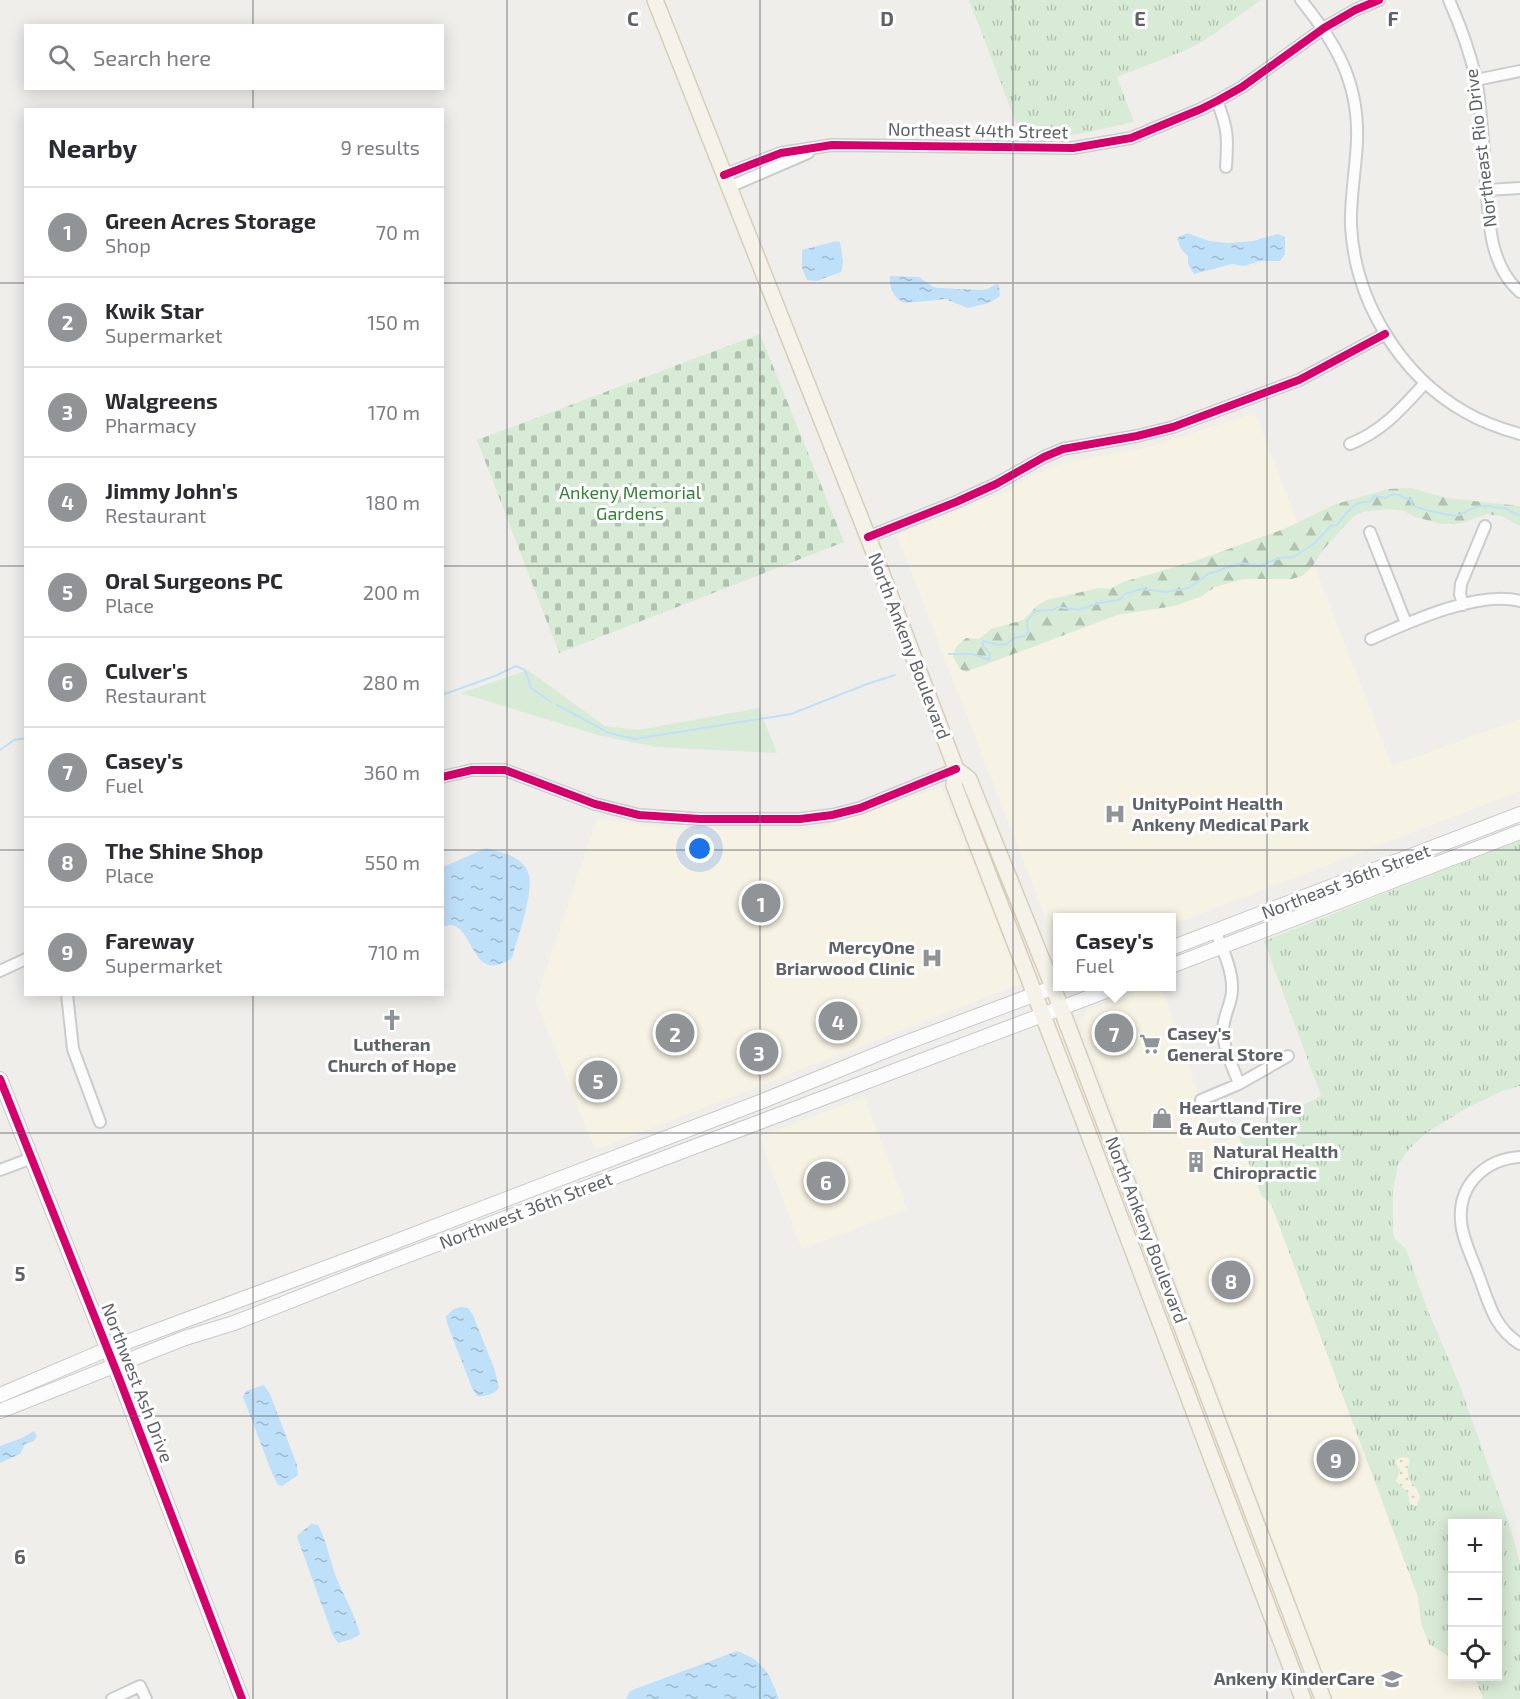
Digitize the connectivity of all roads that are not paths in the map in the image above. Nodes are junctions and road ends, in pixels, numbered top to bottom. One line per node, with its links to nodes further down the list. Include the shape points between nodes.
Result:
1 (655, 0): 10 (main road, North Ankeny Boulevard)
2 (1301, 0): 5 (street)
3 (1379, 0): 5 (street, Northeast 44th Street)
4 (1449, 0): 7 (street, Northeast Rio Drive)
5 (1324, 28): 8 (street, Northeast 44th Street); 14 (street, via 1344,64 1355,109 1352,240 1362,281)
6 (1520, 71): 7 (street)
7 (1476, 80): 12 (street, Northeast Rio Drive)
8 (1217, 101): 9 (street, via 1228,138); 10 (street, Northeast 44th Street, via 1131,138 1073,148 848,144 781,153)
9 (1226, 167)
10 (727, 181): 20 (main road, North Ankeny Boulevard)
11 (1520, 188): 12 (street)
12 (1487, 190): 13 (street, Northeast Rio Drive, via 1496,254)
13 (1520, 292)
14 (1385, 334): 15 (street); 20 (street, via 1299,380 1156,432 1064,449 956,502)
15 (1425, 383): 16 (street, via 1467,413); 17 (street, via 1370,436)
16 (1520, 434)
17 (1350, 444)
18 (1485, 526): 22 (street, via 1461,584)
19 (1370, 532): 23 (street)
20 (867, 537): 25 (main road, North Ankeny Boulevard)
21 (1520, 601): 22 (street, via 1497,598)
22 (1463, 605): 23 (street)
23 (1406, 623): 24 (street)
24 (1371, 639)
25 (956, 770): 26 (street, via 860,808 800,819 700,819 639,814 595,804 505,771 472,770); 35 (main road, North Ankeny Boulevard, via 954,785)
26 (444, 777)
27 (1520, 814): 29 (main road, Northeast 36th Street)
28 (1520, 832): 31 (main road, Northeast 36th Street)
29 (1216, 933): 30 (main road, Northeast 36th Street); 31 (street)
30 (1176, 946)
31 (1221, 946): 33 (main road, Northeast 36th Street); 41 (street, via 1232,978 1224,1022 1225,1044)
32 (24, 960): 34 (street)
33 (1176, 964)
34 (0, 971)
35 (1047, 989): 38 (main road, North Ankeny Boulevard); 48 (main road, Northwest 36th Street, via 641,1148)
36 (1108, 991): 38 (main road)
37 (67, 996): 43 (street, via 73,1049)
38 (1053, 1012): 49 (main road, Northwest 36th Street); 55 (main road, North Ankeny Boulevard); 56 (main road, North Ankeny Boulevard, via 1202,1376)
39 (1288, 1056): 41 (street)
40 (0, 1079): 45 (main road, Northwest Ash Drive)
41 (1239, 1084): 42 (street)
42 (1201, 1100)
43 (100, 1122)
44 (1520, 1157): 47 (street, via 1500,1160 1476,1175 1466,1192 1460,1218 1497,1323)
45 (32, 1158): 46 (street); 48 (main road, Northwest Ash Drive)
46 (0, 1170)
47 (1520, 1344)
48 (108, 1349): 49 (main road, Northwest Ash Drive); 50 (main road, Northwest 36th Street)
49 (114, 1366): 51 (main road, Northwest 36th Street); 54 (main road, Northwest Ash Drive)
50 (0, 1395)
51 (0, 1411)
52 (112, 1699): 53 (street, via 140,1686)
53 (146, 1699)
54 (242, 1699)
55 (1303, 1699)
56 (1323, 1699)

